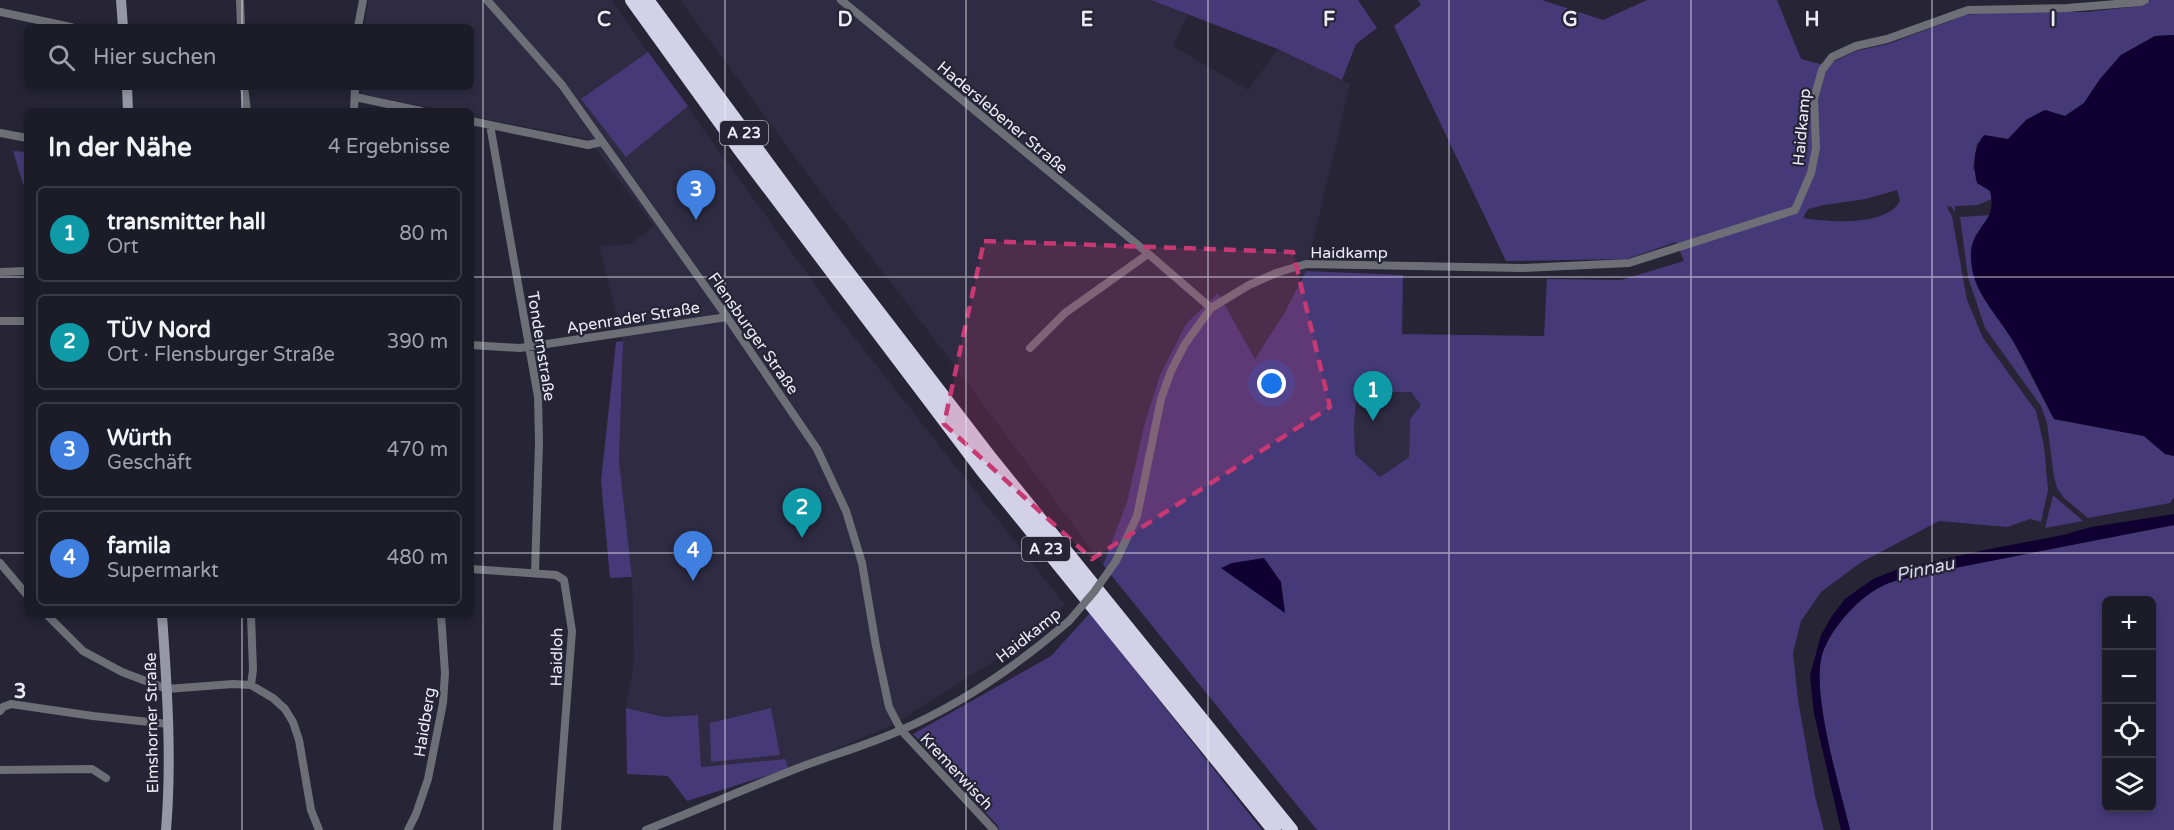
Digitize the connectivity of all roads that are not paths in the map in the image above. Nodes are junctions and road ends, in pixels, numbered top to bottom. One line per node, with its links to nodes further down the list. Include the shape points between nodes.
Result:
1 (121, 0): 11 (main road)
2 (240, 0): 12 (street)
3 (363, 0): 13 (street)
4 (487, 0): 26 (street, Flensburger Straße, via 562,86)
5 (632, 0): 58 (highway, A 23, via 744,156 983,471)
6 (647, 0): 59 (highway, A 23, via 991,459)
7 (841, 0): 27 (street, Haderslebener Straße)
8 (2145, 0): 30 (street, Haidkamp, via 2067,9 1968,10 1832,57 1822,70 1814,99 1816,148 1811,173 1795,210 1629,263 1522,268 1306,264 1249,285)
9 (0, 12): 10 (street)
10 (57, 24)
11 (123, 24)
12 (241, 24)
13 (359, 24)
14 (127, 90): 18 (main road)
15 (244, 90): 19 (street)
16 (355, 90): 17 (street)
17 (355, 98): 20 (street); 21 (street)
18 (128, 108)
19 (247, 108)
20 (354, 108)
21 (406, 108)
22 (474, 122): 23 (street)
23 (490, 125): 26 (street, via 588,145); 35 (street, Tondernstraße)
24 (0, 133): 25 (street)
25 (24, 137)
26 (601, 142): 31 (street, Flensburger Straße)
27 (1148, 254): 30 (street, Haderslebener Straße); 36 (street, via 1065,313)
28 (24, 271): 29 (street)
29 (0, 272)
30 (1211, 308): 49 (street, Haidkamp, bridge, via 1171,371 1161,399 1137,516 1100,585 1041,646 942,710)
31 (727, 317): 35 (street, Apenrader Straße); 49 (street, Flensburger Straße, via 818,449 837,490 862,563 889,707)
32 (0, 321): 33 (street)
33 (24, 321)
34 (474, 345): 35 (street, Apenrader Straße)
35 (530, 346): 39 (street, Tondernstraße, via 539,419)
36 (1030, 348)
37 (0, 563): 40 (street)
38 (474, 569): 39 (street, Haidloh)
39 (535, 573): 55 (street, Haidloh, via 564,580 572,631)
40 (24, 591)
41 (50, 618): 46 (street, via 83,651 122,672)
42 (162, 618): 46 (main road, Elmshorner Straße)
43 (251, 618): 45 (street)
44 (441, 618): 54 (street, Haidberg, via 445,672 442,703 428,779)
45 (251, 685): 46 (street); 53 (street, via 273,698 293,722 311,810)
46 (167, 689): 48 (main road, Elmshorner Straße)
47 (0, 711): 48 (street, via 12,704)
48 (168, 724): 52 (main road, Elmshorner Straße)
49 (901, 730): 56 (street, Haidkamp); 57 (street, Kremerwisch)
50 (0, 770): 51 (street, via 92,769)
51 (106, 778)
52 (166, 830)
53 (319, 830)
54 (408, 830)
55 (557, 830)
56 (646, 830)
57 (994, 830)
58 (1274, 830)
59 (1291, 830)

